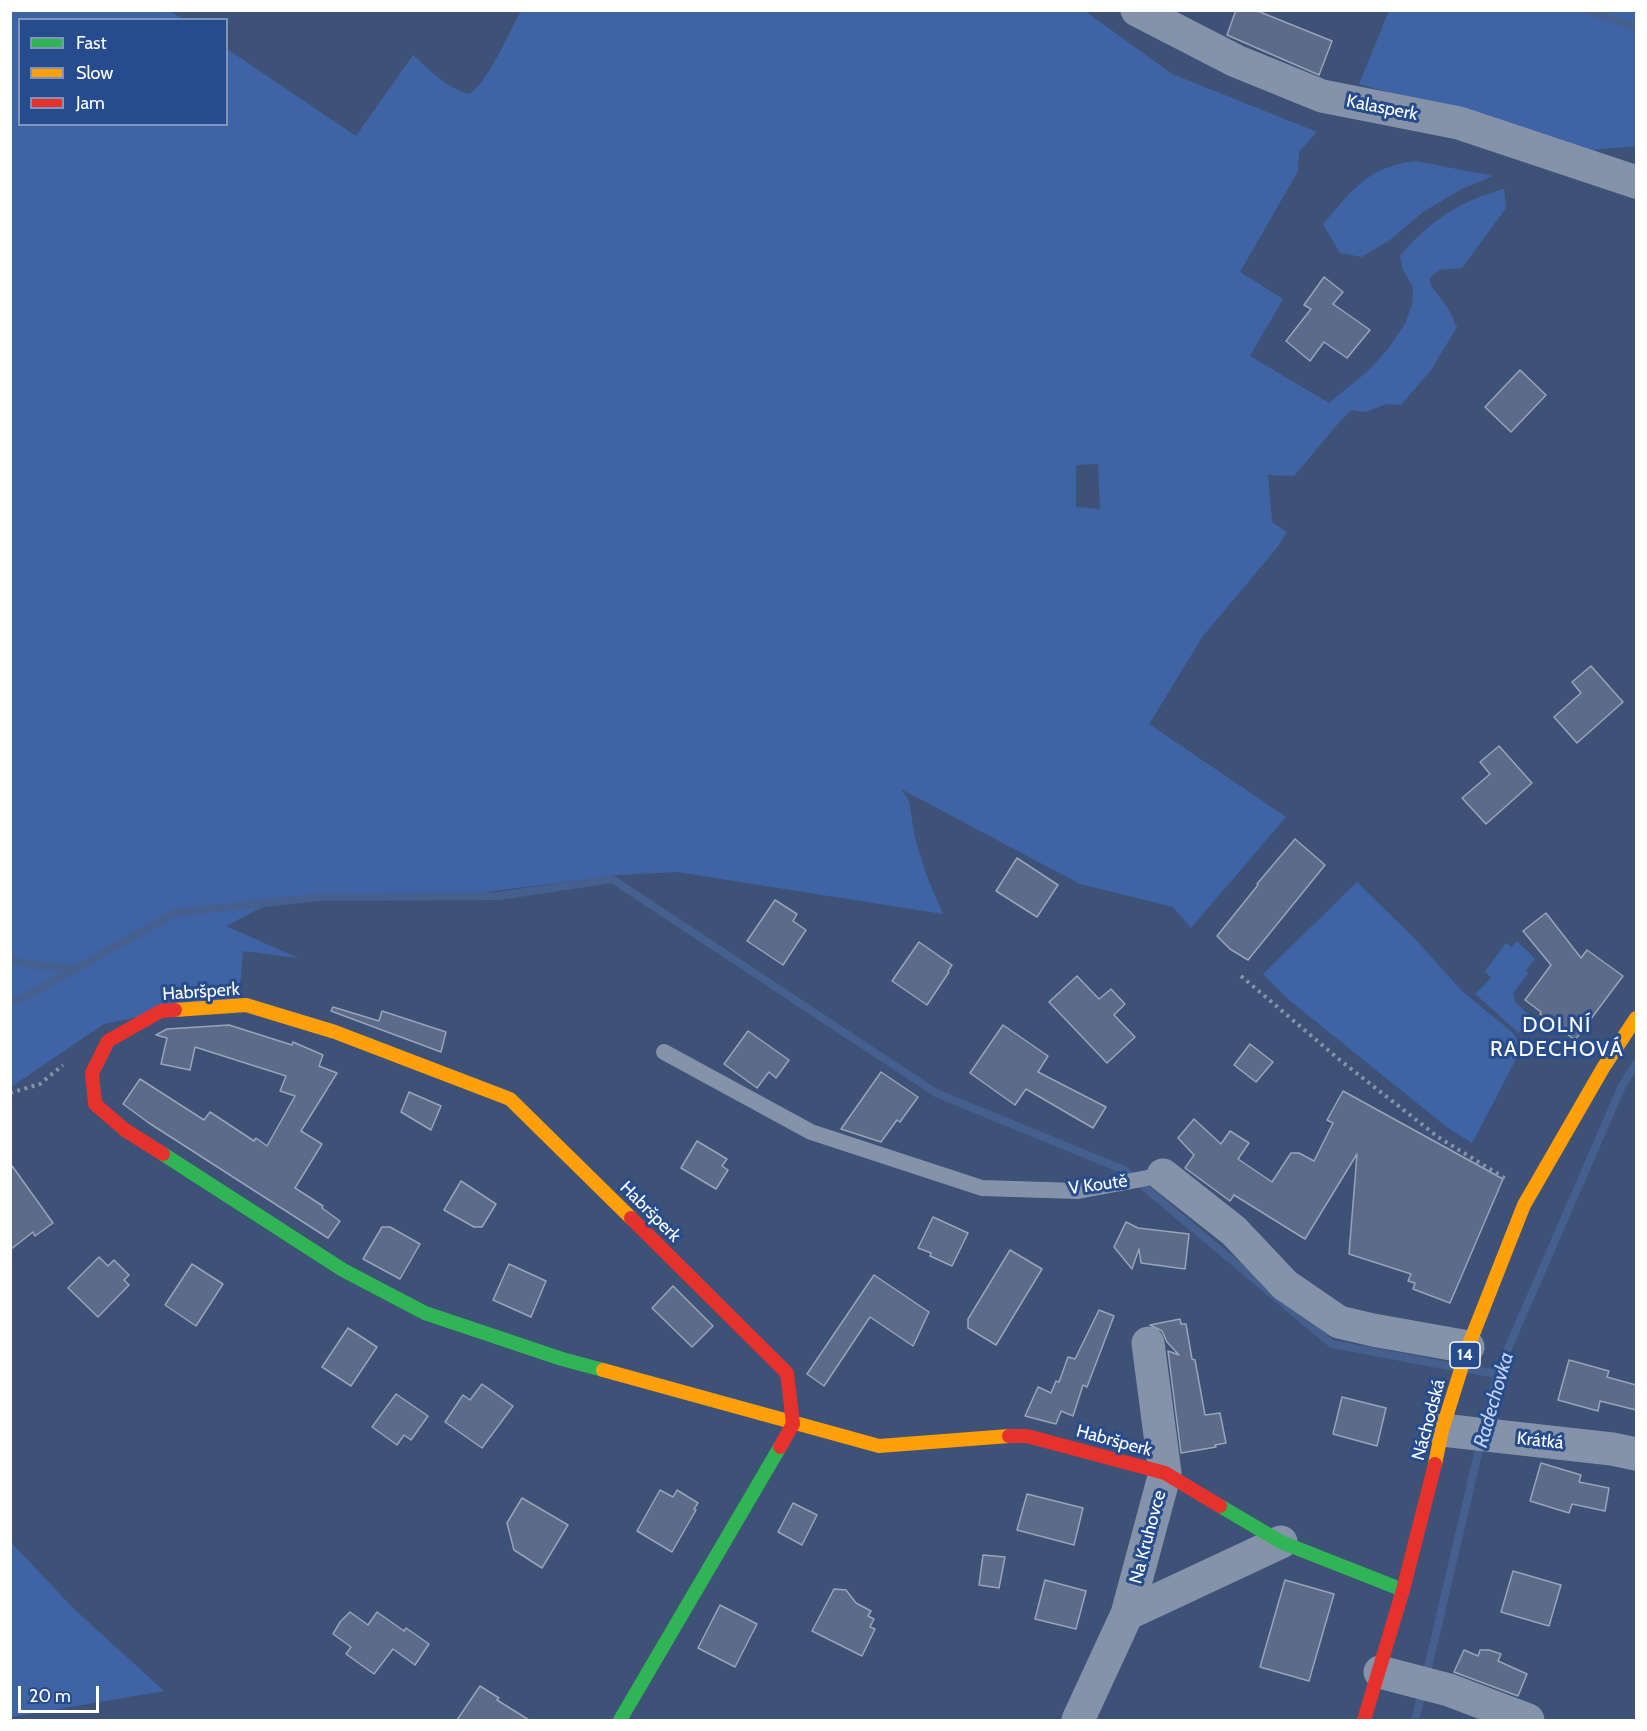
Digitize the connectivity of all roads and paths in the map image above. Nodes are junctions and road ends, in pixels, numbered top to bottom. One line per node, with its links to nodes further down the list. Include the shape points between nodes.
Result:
1 (1137, 10): 2 (street, Kalasperk, via 1236,61 1322,96 1459,123)
2 (1636, 182)
3 (1241, 976): 9 (path, via 1438,1137)
4 (1636, 1018): 9 (street, Náchodská / 14)
5 (108, 1041): 7 (path, via 87,1046 40,1084); 12 (street, Habršperk, via 92,1073 95,1104 126,1130 343,1270 425,1313 562,1359); 12 (street, Habršperk, via 160,1011 246,1005 335,1032 510,1098 787,1374)
6 (664, 1052): 8 (lane, V Koutě, via 811,1132 982,1188 1078,1191)
7 (10, 1093)
8 (1162, 1174): 11 (street, V Koutě, via 1234,1232 1285,1285 1339,1322)
9 (1530, 1194): 11 (street, Náchodská / 14)
10 (1148, 1343): 15 (street, Na Kruhovce)
11 (1468, 1347): 13 (street, Náchodská / 14)
12 (794, 1424): 15 (street, Habršperk, via 879,1446 1027,1436); 20 (street)
13 (1442, 1430): 14 (street, Krátká); 17 (street, Náchodská / 14)
14 (1636, 1454)
15 (1165, 1473): 16 (street, Habršperk); 18 (street, Na Kruhovce)
16 (1281, 1542): 17 (street, Habršperk); 18 (street)
17 (1403, 1590): 19 (street, Náchodská / 14)
18 (1127, 1614): 21 (street, Na Kruhovce)
19 (1380, 1672): 22 (street, Náchodská / 14); 23 (street, via 1449,1690)
20 (620, 1720)
21 (1078, 1720)
22 (1364, 1720)
23 (1528, 1720)

